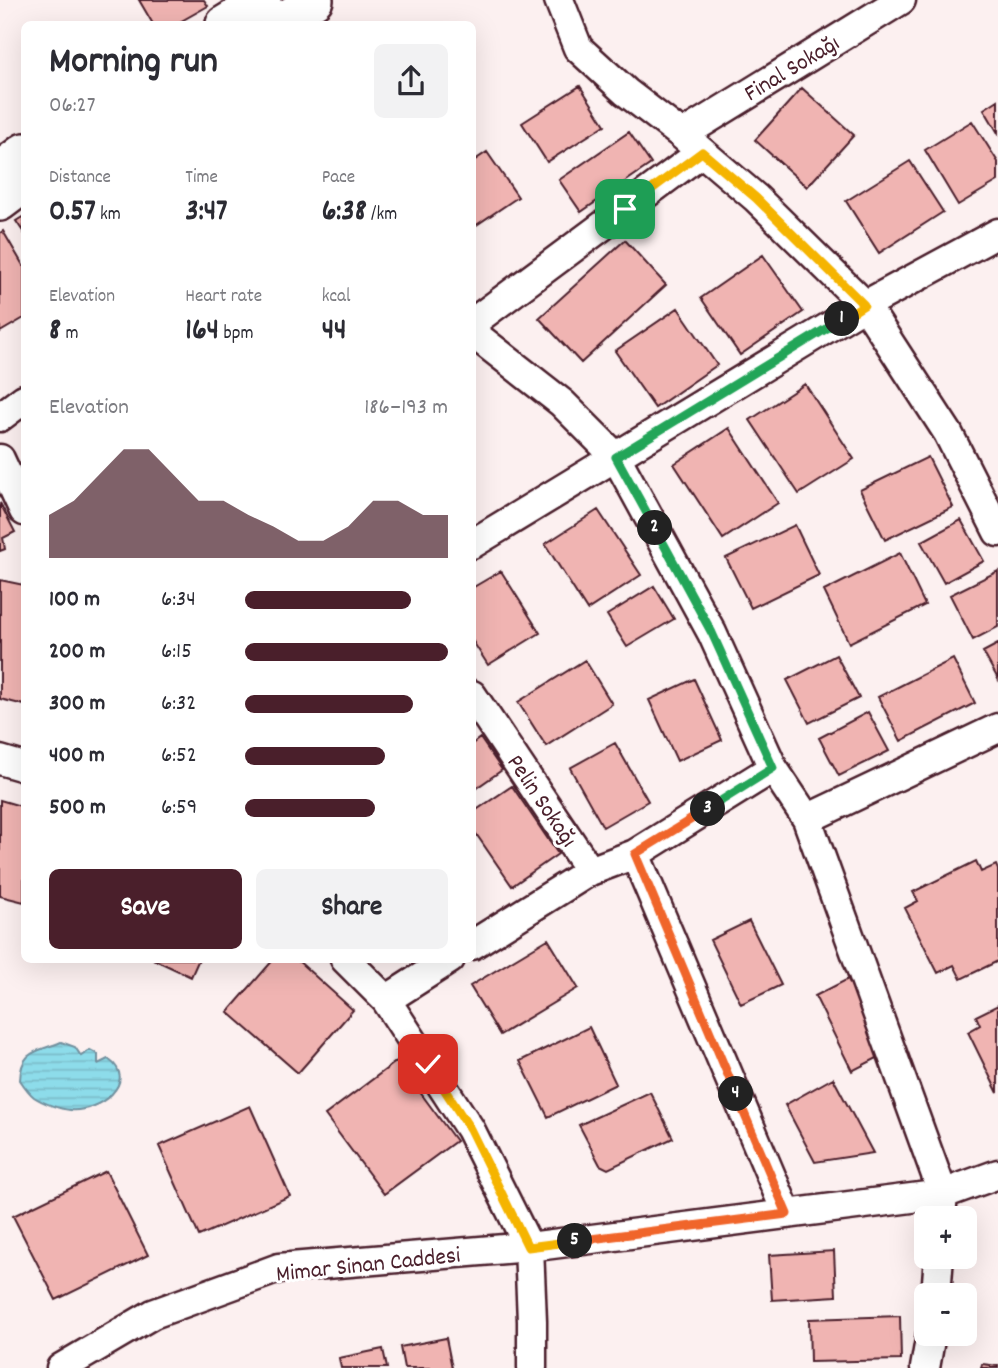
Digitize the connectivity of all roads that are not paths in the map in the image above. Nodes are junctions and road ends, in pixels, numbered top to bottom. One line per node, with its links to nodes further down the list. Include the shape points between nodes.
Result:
1 (316, 0): 4 (main road)
2 (559, 0): 5 (street, via 578,48)
3 (901, 0): 5 (street, Final Sokağı)
4 (282, 21)
5 (692, 143): 11 (street, via 756,198); 12 (street, Final Sokağı)
6 (21, 153): 7 (main road)
7 (0, 169)
8 (21, 187): 9 (main road)
9 (0, 203)
10 (998, 233): 11 (street)
11 (864, 305): 16 (street); 19 (street, via 948,433)
12 (476, 320)
13 (476, 335): 16 (street, via 562,403)
14 (21, 402): 15 (street)
15 (0, 417)
16 (616, 457): 20 (street); 25 (street, via 712,633)
17 (0, 459): 18 (street)
18 (21, 504)
19 (998, 532)
20 (476, 542)
21 (476, 701): 28 (street, Pelin Sokağı)
22 (998, 728): 26 (street)
23 (0, 760): 24 (street)
24 (21, 766)
25 (773, 768): 26 (street); 27 (street)
26 (807, 820): 34 (street)
27 (635, 854): 28 (street); 36 (street)
28 (590, 871): 29 (street)
29 (476, 942)
30 (349, 963): 32 (street)
31 (444, 963): 32 (street)
32 (386, 1000): 37 (street, via 470,1129)
33 (998, 1174): 34 (street)
34 (942, 1206)
35 (914, 1207): 36 (street, Mimar Sinan Caddesi)
36 (787, 1214): 37 (street, Mimar Sinan Caddesi)
37 (528, 1247): 39 (street, Mimar Sinan Caddesi, via 279,1268 153,1314); 40 (street)
38 (930, 1346): 41 (street)
39 (61, 1368)
40 (532, 1368)
41 (925, 1368)

